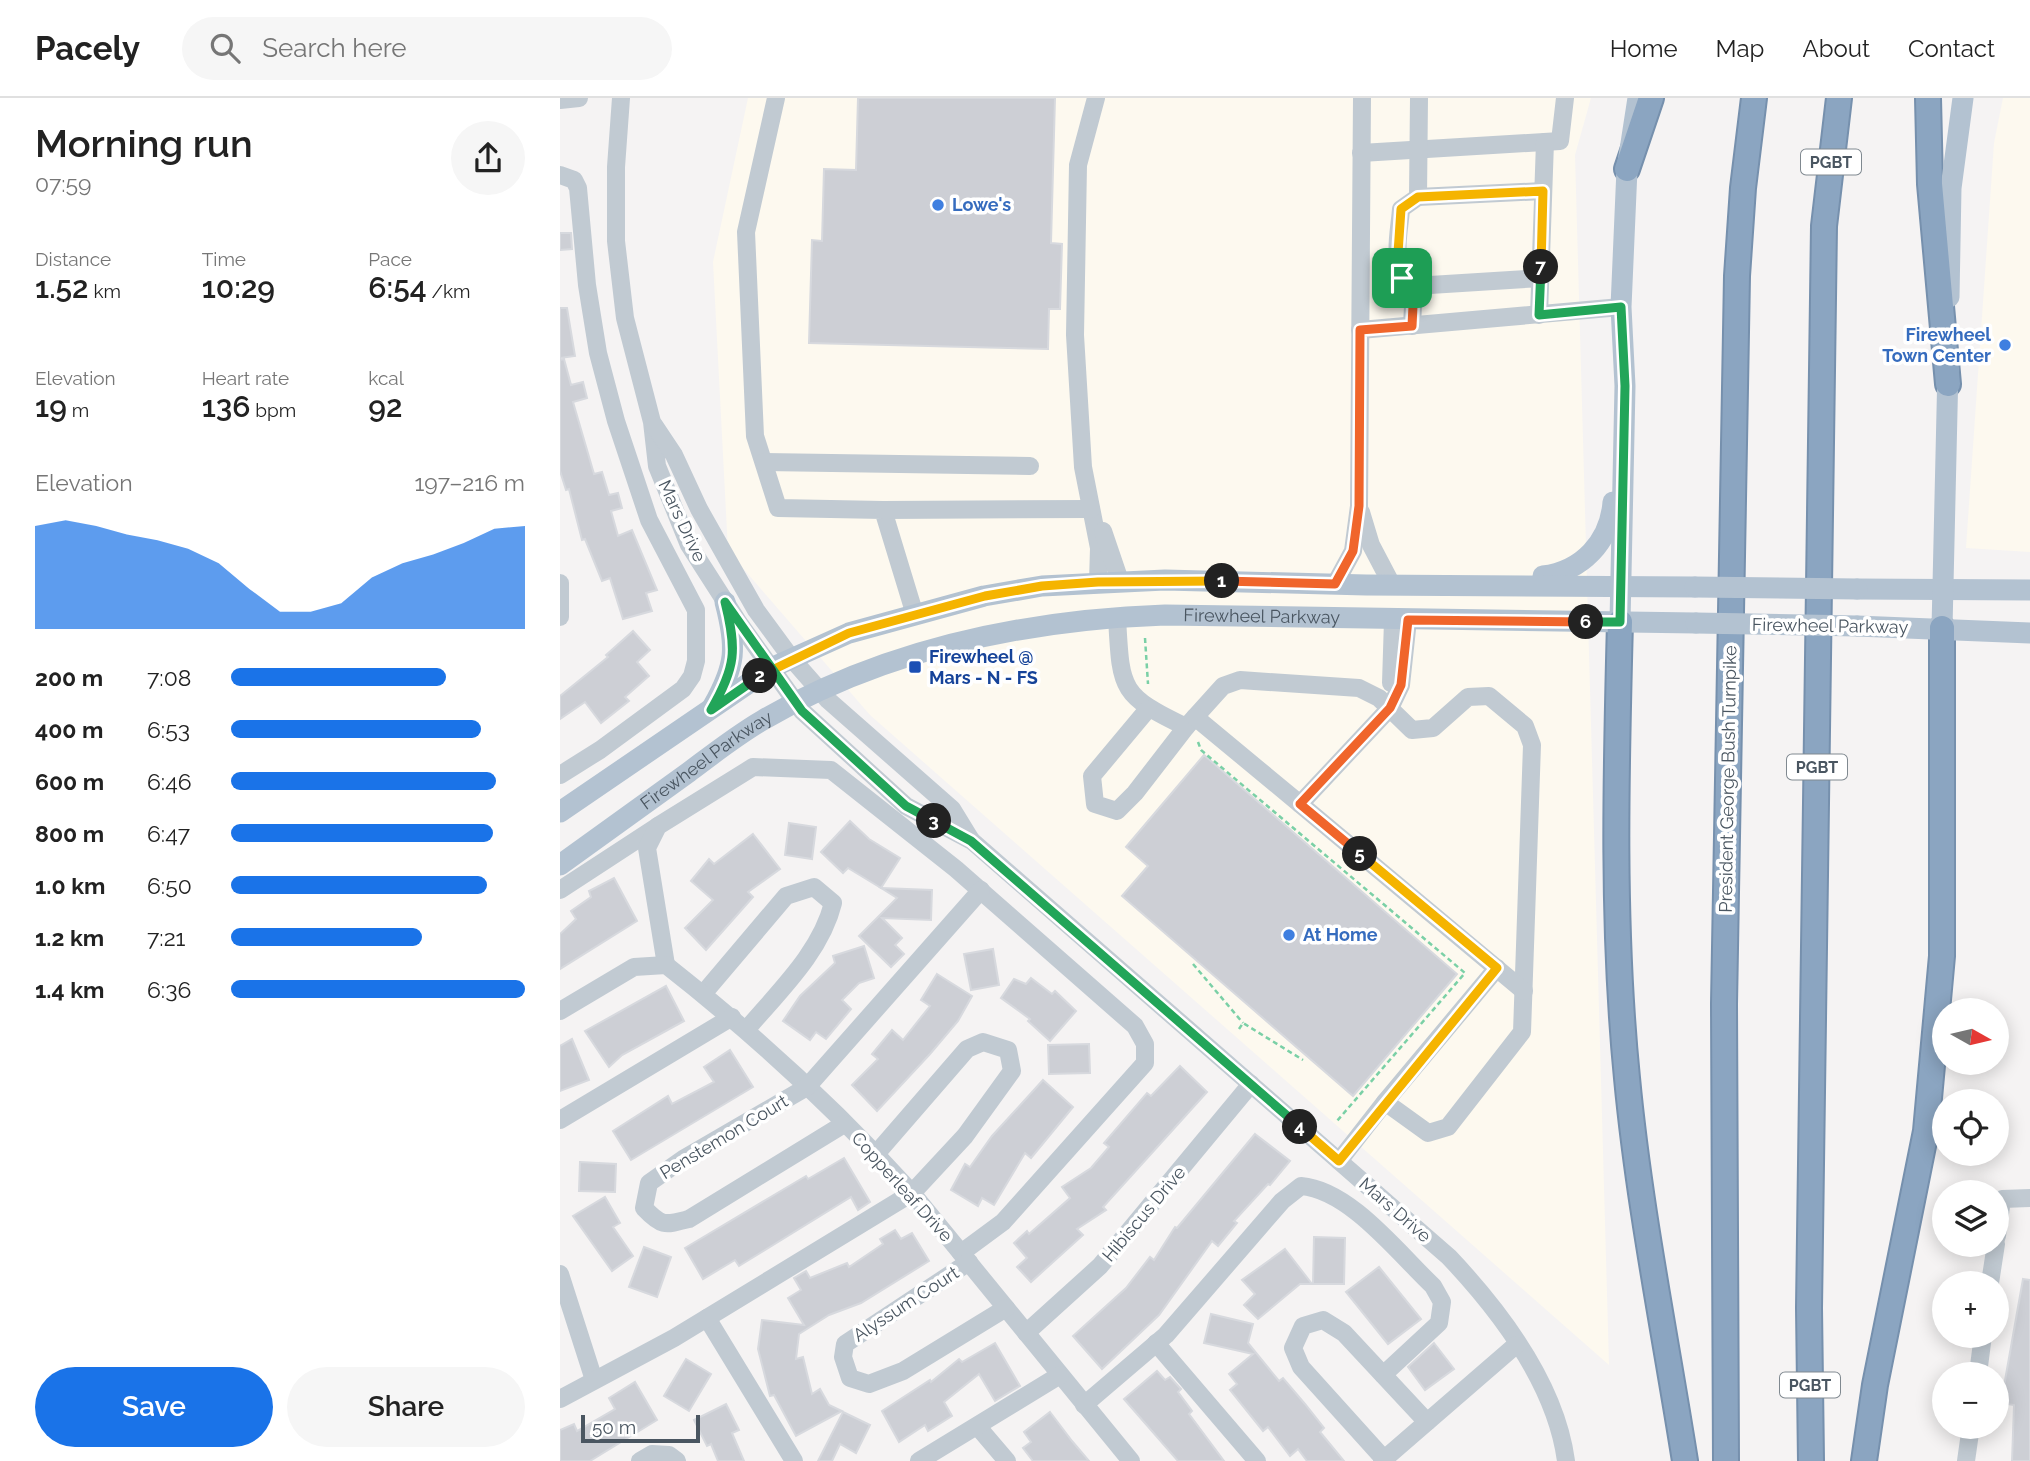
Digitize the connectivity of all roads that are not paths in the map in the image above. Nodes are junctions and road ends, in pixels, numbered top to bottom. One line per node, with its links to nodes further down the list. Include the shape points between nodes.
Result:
1 (579, 98): 15 (street)
2 (621, 98): 32 (street, Mars Drive, via 616,241 625,318)
3 (776, 98): 33 (street, via 746,232 755,436)
4 (1096, 98): 36 (street, via 1078,165 1075,326 1083,467)
5 (1362, 98): 18 (street)
6 (1419, 98): 17 (street)
7 (1565, 98): 16 (street, via 1560,141)
8 (1638, 98): 20 (main road)
9 (1651, 98): 20 (highway)
10 (1741, 98): 19 (highway)
11 (1754, 98): 19 (highway, President George Bush Turnpike)
12 (1839, 98): 114 (highway, PGBT, via 1824,226 1809,1308)
13 (1928, 98): 30 (highway, via 1930,184)
14 (1962, 98): 30 (main road, via 1951,188)
15 (560, 100)
16 (1545, 142): 17 (street); 22 (street)
17 (1418, 150): 18 (street); 23 (street)
18 (1361, 153): 29 (street)
19 (1746, 159): 113 (highway, President George Bush Turnpike, via 1737,276 1726,876)
20 (1627, 169): 26 (main road)
21 (560, 175): 63 (street, via 573,180 578,188 598,353 616,421 649,520 696,610 697,630 694,668 683,689)
22 (1543, 191): 23 (street); 24 (street)
23 (1418, 197): 25 (street, via 1401,209 1397,268)
24 (1541, 278): 25 (street); 27 (street)
25 (1414, 286): 28 (street)
26 (1621, 307): 27 (street); 31 (main road)
27 (1539, 315): 28 (street)
28 (1412, 326): 29 (street)
29 (1360, 330): 35 (street)
30 (1948, 384): 45 (main road)
31 (1625, 386): 43 (main road, via 1616,419 1612,512 1603,539 1567,571); 44 (main road)
32 (652, 422): 47 (street, Mars Drive, via 657,466 689,544); 55 (street, Mars Drive, via 756,610)
33 (764, 462): 34 (street); 37 (street, via 778,508)
34 (1030, 466)
35 (1359, 506): 41 (street, via 1353,551); 42 (street, via 1371,545)
36 (1091, 509): 37 (street); 38 (street); 39 (street, via 1099,548)
37 (883, 510): 48 (street)
38 (1120, 581): 39 (main road, Firewheel Parkway); 41 (main road, Firewheel Parkway); 50 (main road)
39 (1098, 582): 48 (main road, Firewheel Parkway, via 985,596)
40 (560, 583): 49 (street)
41 (1335, 584): 42 (main road, Firewheel Parkway)
42 (1392, 585): 43 (main road, Firewheel Parkway)
43 (1507, 585): 44 (main road, Firewheel Parkway)
44 (1622, 586): 45 (main road, Firewheel Parkway, bridge); 52 (main road)
45 (1941, 588): 46 (main road, Firewheel Parkway); 53 (main road)
46 (2030, 590)
47 (725, 602): 56 (street, Mars Drive); 61 (main road, via 734,635 734,661)
48 (915, 615): 55 (main road, Firewheel Parkway, via 849,633)
49 (560, 617)
50 (1117, 617): 51 (main road, Firewheel Parkway); 57 (main road, Firewheel Parkway, via 987,635 901,659); 60 (street, via 1122,678 1131,695)
51 (1400, 620): 52 (main road, Firewheel Parkway); 59 (street)
52 (1620, 622): 53 (main road, Firewheel Parkway, bridge); 112 (highway, via 1618,946 1627,1079)
53 (1942, 628): 54 (main road, Firewheel Parkway); 115 (highway, via 1942,956 1926,1131 1874,1385)
54 (2030, 633)
55 (792, 659): 56 (main road, Firewheel Parkway); 57 (street, Mars Drive)
56 (771, 668): 58 (street, Mars Drive); 61 (main road, Firewheel Parkway)
57 (820, 690): 58 (main road, Firewheel Parkway); 67 (street, Mars Drive, via 952,809)
58 (796, 702): 67 (street, Mars Drive, via 906,806); 68 (main road, Firewheel Parkway, via 761,721)
59 (1390, 708): 62 (street, via 1359,688 1240,680 1223,687); 64 (street); 73 (street, via 1412,730 1429,728 1468,696 1489,696 1525,726 1532,746)
60 (1149, 709): 62 (street); 62 (street, via 1091,776 1095,804 1117,811)
61 (711, 710): 65 (main road, Firewheel Parkway)
62 (1193, 728): 64 (street)
63 (560, 775)
64 (1300, 804): 72 (street)
65 (560, 812)
66 (658, 826): 69 (street); 70 (street, via 753,767 831,770); 71 (street, via 647,848)
67 (971, 841): 78 (street, Mars Drive)
68 (560, 865)
69 (560, 890)
70 (981, 890): 79 (street); 88 (street, via 1136,1026 1145,1044 1145,1063 1003,1222)
71 (666, 965): 74 (street, Copperleaf Drive); 75 (street, via 634,967)
72 (1497, 968): 73 (street); 80 (street)
73 (1524, 991): 80 (street, via 1522,1032 1448,1127 1428,1133)
74 (703, 994): 76 (street, Copperleaf Drive); 77 (street, via 786,896 814,887 833,903 827,926)
75 (560, 1012)
76 (732, 1017): 77 (street, Copperleaf Drive); 81 (street)
77 (747, 1029): 79 (street, Copperleaf Drive)
78 (1251, 1084): 84 (street, Mars Drive); 92 (street, Hibiscus Drive, via 1100,1266)
79 (807, 1087): 82 (street, Copperleaf Drive); 82 (street, Penstemon Court, via 649,1183 644,1208 657,1222 689,1219)
80 (1385, 1102): 84 (street)
81 (560, 1120)
82 (844, 1124): 83 (street, Copperleaf Drive)
83 (876, 1154): 85 (street, Copperleaf Drive); 85 (street, via 967,1049 983,1042 1008,1050 1012,1071 965,1136)
84 (1339, 1161): 94 (street, Mars Drive, via 1449,1257 1491,1302)
85 (912, 1194): 88 (street, Copperleaf Drive); 91 (street)
86 (2030, 1198): 87 (street)
87 (2009, 1199)
88 (965, 1258): 90 (street, Copperleaf Drive); 90 (street, Alyssum Court, via 845,1344 843,1357 850,1378 869,1384 903,1371)
89 (560, 1274): 97 (street)
90 (1006, 1308): 92 (street, Copperleaf Drive)
91 (707, 1318): 97 (street); 106 (street)
92 (1026, 1333): 95 (street, Copperleaf Drive)
93 (1156, 1343): 96 (street, via 1282,1201 1301,1186 1320,1188 1344,1201 1433,1286 1442,1302 1439,1324); 99 (street); 110 (street)
94 (1516, 1345): 100 (street); 111 (street, Mars Drive, via 1531,1363 1549,1402)
95 (1060, 1375): 99 (street, Copperleaf Drive); 101 (street)
96 (1384, 1375): 100 (street); 103 (street, via 1344,1333 1324,1320 1303,1326 1293,1348 1301,1367)
97 (594, 1380): 98 (street)
98 (560, 1399)
99 (1084, 1405): 109 (street, Copperleaf Drive)
100 (1427, 1422): 103 (street)
101 (978, 1427): 107 (street); 108 (street)
102 (1969, 1439): 116 (street)
103 (1383, 1460)
104 (640, 1461): 105 (street, via 652,1454 669,1455)
105 (677, 1461)
106 (794, 1461)
107 (919, 1461)
108 (1007, 1461)
109 (1131, 1461)
110 (1257, 1461)
111 (1566, 1461)
112 (1685, 1461)
113 (1726, 1461)
114 (1811, 1461)
115 (1864, 1461)
116 (1966, 1461)

